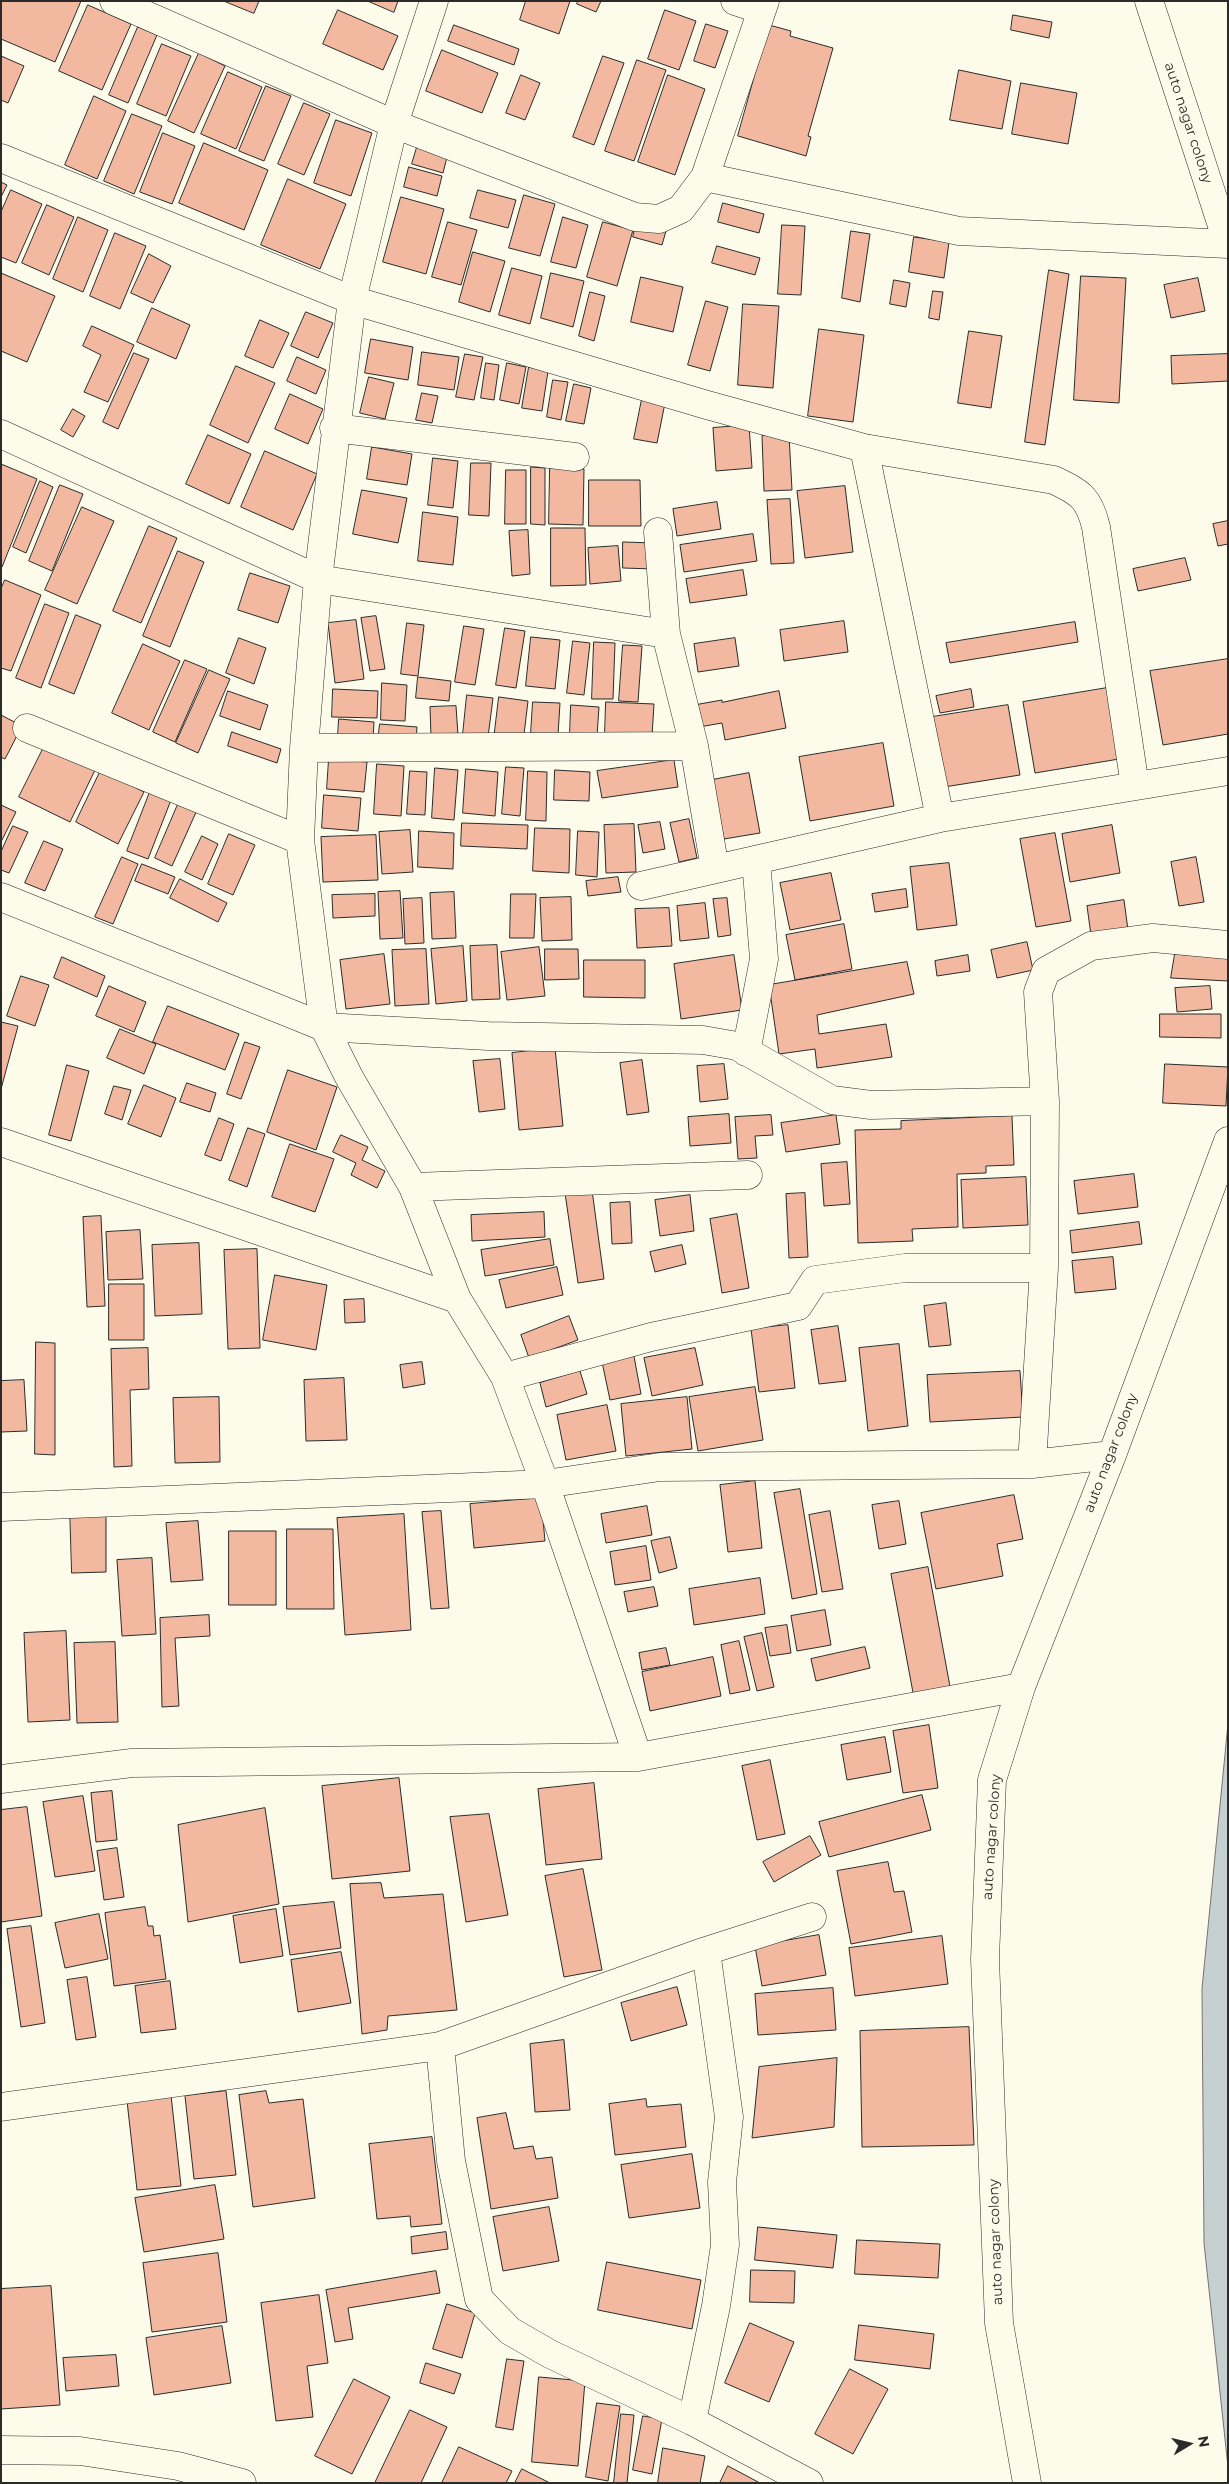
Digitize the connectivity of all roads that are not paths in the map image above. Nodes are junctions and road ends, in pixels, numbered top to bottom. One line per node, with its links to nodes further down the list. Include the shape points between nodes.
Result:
1 (114, 1): 6 (street)
2 (434, 1): 6 (street)
3 (734, 1): 5 (street)
4 (1149, 1): 9 (street, auto nagar colony)
5 (764, 6): 8 (street)
6 (394, 124): 8 (street, via 635,217 658,219 681,210); 10 (street)
7 (1, 158): 10 (street)
8 (705, 176): 9 (street, via 960,231)
9 (1228, 244)
10 (352, 300): 11 (street); 13 (street)
11 (334, 428): 14 (street); 16 (street)
12 (1, 434): 16 (street)
13 (864, 448): 22 (street, via 1054,480 1078,492 1091,506); 23 (street)
14 (575, 458)
15 (658, 532): 17 (street)
16 (318, 579): 17 (street); 20 (street)
17 (666, 634): 19 (street)
18 (27, 728): 24 (street)
19 (694, 746): 20 (street); 26 (street)
20 (304, 748): 24 (street)
21 (1228, 771): 22 (street)
22 (1135, 786): 23 (street)
23 (940, 818): 25 (street)
24 (300, 840): 30 (street)
25 (756, 860): 26 (street); 31 (street, via 764,959)
26 (715, 869): 27 (street)
27 (641, 886)
28 (1, 898): 30 (street)
29 (1228, 945): 32 (street, via 1153,938 1091,946 1046,971 1038,992)
30 (324, 1027): 31 (street, via 488,1036 703,1040 736,1046); 36 (street)
31 (746, 1052): 32 (street, via 832,1100 870,1105)
32 (1045, 1102): 37 (street)
33 (1228, 1141): 40 (street, auto nagar colony)
34 (1, 1142): 38 (street)
35 (748, 1175): 36 (street)
36 (413, 1187): 38 (street)
37 (1044, 1268): 39 (street, via 905,1268 815,1280 798,1306 651,1337); 41 (street)
38 (457, 1299): 39 (street)
39 (505, 1377): 42 (street)
40 (1112, 1455): 41 (street); 44 (street, auto nagar colony)
41 (1032, 1464): 42 (street, via 660,1467)
42 (545, 1484): 43 (street); 45 (street)
43 (1, 1507)
44 (1021, 1687): 45 (street); 56 (street, auto nagar colony, via 992,1780 986,1959 999,2323)
45 (638, 1757): 46 (street, via 132,1763)
46 (1, 1779)
47 (812, 1917): 48 (street)
48 (706, 1951): 49 (street); 51 (street, via 729,2117 722,2182 725,2245)
49 (440, 2046): 50 (street); 51 (street, via 450,2161 479,2300 518,2336)
50 (1, 2107)
51 (692, 2420): 55 (street)
52 (1, 2450): 53 (street, via 80,2451)
53 (176, 2475): 54 (street)
54 (242, 2483)
55 (809, 2483)
56 (1027, 2483)

